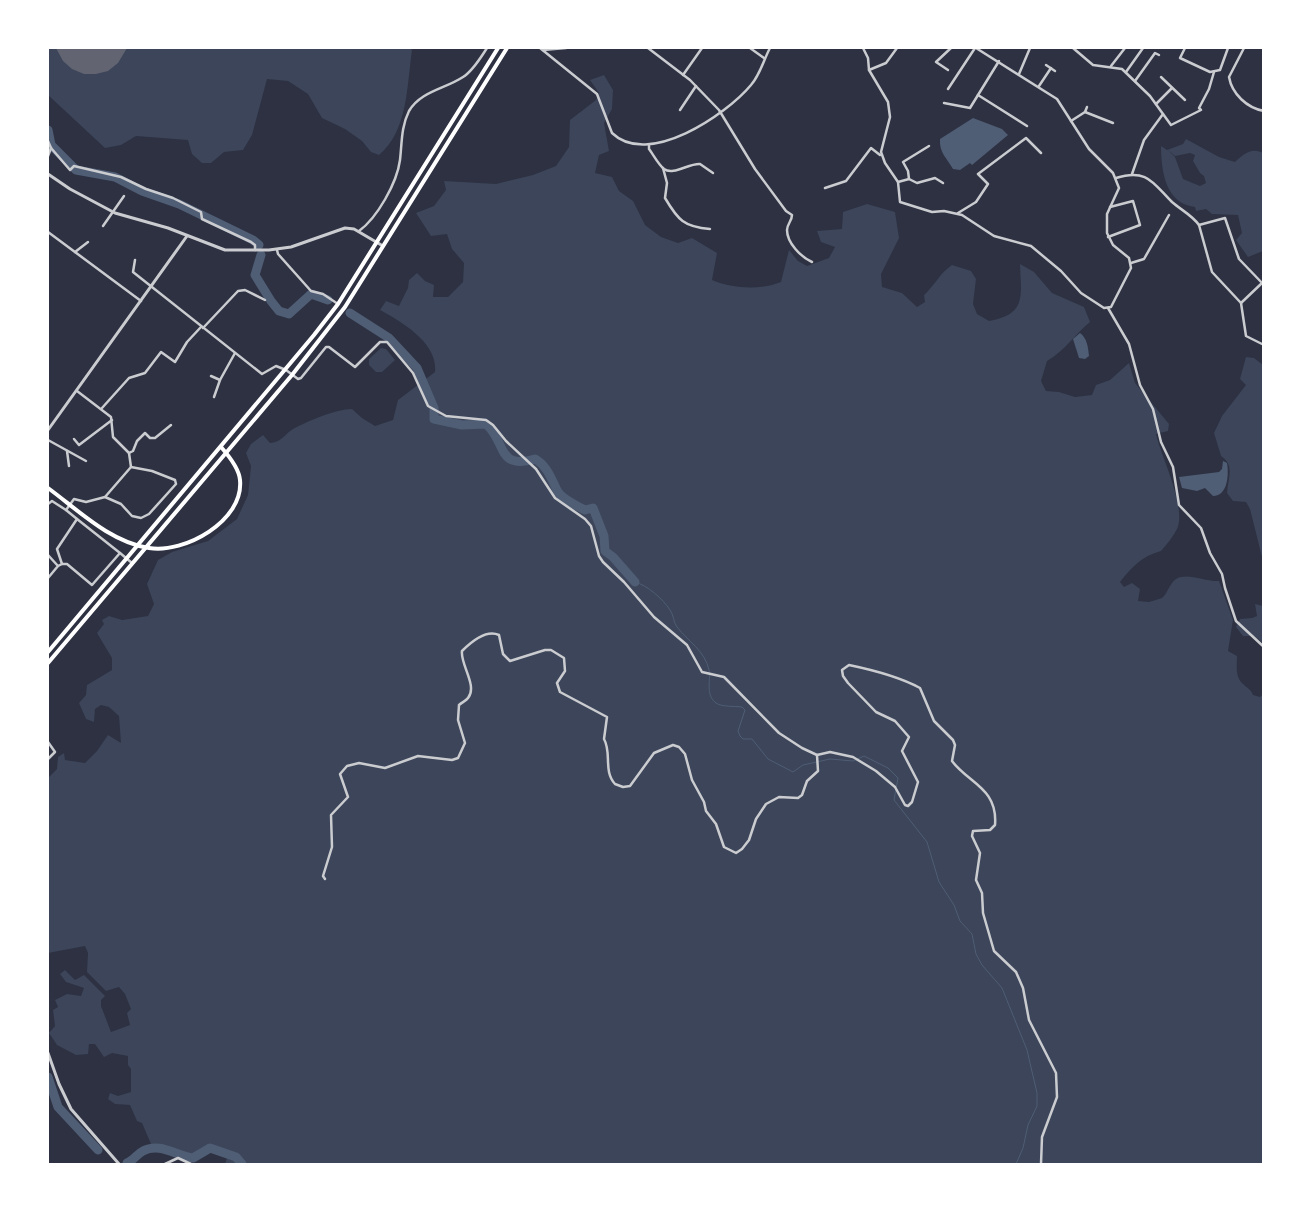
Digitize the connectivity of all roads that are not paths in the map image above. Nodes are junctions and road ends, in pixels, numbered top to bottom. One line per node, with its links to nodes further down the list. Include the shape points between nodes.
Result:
1 (487, 48): 78 (street, via 465,76 416,101 404,123 400,163 384,202 370,223)
2 (498, 48): 83 (main road)
3 (507, 48): 84 (main road)
4 (566, 48): 21 (street)
5 (648, 48): 34 (street)
6 (702, 48): 34 (street)
7 (750, 48): 23 (street)
8 (770, 48): 23 (street)
9 (863, 48): 28 (street, via 868,58)
10 (897, 48): 28 (street, via 886,63)
11 (950, 48): 29 (street, via 936,62)
12 (976, 48): 24 (street); 40 (street)
13 (1030, 48): 33 (street)
14 (1073, 48): 26 (street, via 1094,65)
15 (1125, 48): 26 (street)
16 (1143, 48): 31 (street)
17 (1185, 48): 32 (street, via 1180,58)
18 (1223, 48): 19 (street)
19 (1228, 48): 32 (street, via 1220,70)
20 (1244, 48): 47 (street, via 1230,82 1252,109)
21 (541, 49): 55 (street, via 597,94 616,137)
22 (1159, 55): 36 (street, via 1155,53)
23 (764, 58): 50 (street, via 753,84)
24 (998, 61): 33 (street); 41 (street)
25 (1046, 65): 27 (street)
26 (1110, 66): 31 (street)
27 (1051, 68): 30 (street); 38 (street)
28 (868, 70): 60 (street, via 885,96 890,117)
29 (948, 70)
30 (1055, 71)
31 (1126, 72): 36 (street)
32 (1214, 72): 49 (street, via 1210,89 1199,108 1201,110 1171,125)
33 (1019, 74): 38 (street)
34 (683, 75): 37 (street)
35 (1160, 77): 39 (street)
36 (1135, 81): 44 (street)
37 (696, 86): 46 (street); 50 (street)
38 (1039, 86): 51 (street, via 1057,99)
39 (1172, 88): 42 (street); 44 (street)
40 (948, 89)
41 (978, 95): 43 (street, via 970,108); 53 (street)
42 (1185, 100)
43 (944, 103)
44 (1156, 104): 49 (street)
45 (1087, 108): 48 (street)
46 (680, 110)
47 (1264, 111)
48 (1085, 112): 51 (street); 52 (street)
49 (1163, 114): 64 (street, via 1144,140)
50 (720, 115): 55 (street, via 671,140); 89 (street, via 755,169 792,215 788,235 802,257)
51 (1071, 121): 65 (street, via 1089,149)
52 (1113, 123)
53 (1027, 126)
54 (48, 141): 57 (street)
55 (649, 144): 61 (street)
56 (929, 146): 66 (street, via 903,162)
57 (51, 148): 59 (street); 85 (street, via 72,168 121,177 173,198 201,213 202,218 251,242)
58 (1042, 152): 73 (street, via 1026,138 978,174 988,184 976,202)
59 (48, 156)
60 (882, 156): 67 (street); 69 (street, via 871,148 846,181)
61 (662, 168): 62 (street, via 676,170 700,164); 77 (street, via 667,183 665,198 680,220)
62 (713, 173)
63 (48, 174): 72 (street)
64 (1132, 174): 65 (street); 75 (street, via 1159,186)
65 (1116, 178): 71 (street, via 1119,188)
66 (909, 179): 67 (street); 68 (street, via 917,183 935,178)
67 (898, 182): 73 (street, via 900,202 932,212)
68 (942, 182)
69 (825, 188)
70 (124, 196): 72 (street)
71 (1110, 207): 81 (street, via 1106,226); 81 (street, via 1133,201 1140,225)
72 (113, 212): 76 (street); 80 (street)
73 (958, 214): 97 (street, via 994,236 1031,246 1081,292)
74 (1169, 215): 90 (street, via 1144,259)
75 (1199, 225): 91 (street, via 1224,218 1239,259); 95 (street, via 1212,272)
76 (103, 226)
77 (710, 229)
78 (359, 231): 83 (street); 86 (street, via 337,230 301,245)
79 (48, 232): 87 (street)
80 (187, 236): 85 (street, via 226,250); 92 (street)
81 (1108, 237): 90 (street)
82 (88, 242): 87 (street)
83 (376, 242): 84 (street); 96 (main road)
84 (383, 246): 102 (main road, via 345,307)
85 (255, 250): 86 (street)
86 (277, 250): 96 (street, via 311,291 323,294)
87 (75, 252): 94 (street)
88 (136, 260): 92 (street, via 133,272)
89 (812, 262)
90 (1131, 263): 97 (street, via 1131,272 1114,306)
91 (1263, 284): 95 (street)
92 (151, 288): 94 (street); 98 (street)
93 (264, 300): 98 (street, via 245,290 238,290)
94 (141, 301): 105 (street)
95 (1241, 303): 99 (street, via 1246,336)
96 (338, 304): 101 (main road)
97 (1108, 308): 132 (street, via 1129,344 1140,385 1153,409 1160,438 1173,467 1179,505 1201,528 1222,574 1236,621)
98 (202, 327): 100 (street); 107 (street, via 187,342 175,362 161,352 145,373 129,378)
99 (1264, 345)
100 (235, 353): 101 (street, via 262,374 276,366); 104 (street)
101 (286, 370): 102 (street); 113 (main road)
102 (292, 374): 116 (main road); 136 (street, via 301,378 326,347 355,367 380,342 387,342 413,373 428,406 446,416 486,420 493,425 536,469 556,498 585,519 591,526 603,562 686,645 702,672 724,677 779,733)
103 (211, 376): 104 (street)
104 (220, 380): 106 (street, via 215,396)
105 (77, 391): 107 (street); 110 (street)
106 (209, 398)
107 (102, 408): 108 (street)
108 (112, 420): 111 (street, via 79,445); 115 (street, via 113,437)
109 (171, 424): 115 (street, via 155,438 145,433)
110 (48, 430)
111 (74, 439)
112 (48, 440): 114 (street)
113 (221, 447): 116 (main road); 128 (main road)
114 (67, 451): 117 (street); 118 (street)
115 (129, 453): 119 (street)
116 (226, 453): 123 (main road, via 240,479 236,503 211,530 184,544 149,549 123,541); 129 (main road)
117 (86, 461)
118 (69, 466)
119 (131, 467): 121 (street); 121 (street, via 163,474 175,480 176,484 149,514 141,518 132,516 121,504)
120 (48, 488): 123 (main road)
121 (105, 497): 123 (street, via 86,502 76,499)
122 (48, 504): 124 (street, via 52,501)
123 (70, 504): 124 (street)
124 (66, 510): 125 (street)
125 (77, 518): 126 (street); 130 (street, via 57,550)
126 (120, 553): 128 (street); 130 (street, via 92,586 66,564)
127 (48, 554): 130 (street)
128 (127, 558): 129 (street); 133 (main road)
129 (132, 563): 134 (main road)
130 (60, 565): 131 (street)
131 (48, 578)
132 (1264, 647)
133 (48, 652)
134 (48, 663)
135 (48, 742): 137 (street, via 54,752)
136 (817, 755): 138 (street, via 818,772 807,781 802,795 770,801 760,813 742,849 729,851 706,811 689,774 685,754 679,747 674,745 654,753 630,786 615,784 608,768 604,739 607,718 560,692 557,683 565,671 564,658 546,650 510,661 503,654 499,636 492,633 476,639 462,651 462,662 471,688 468,698 459,705 458,720 465,744 458,758 418,756 385,768 359,763 347,766 340,774 348,797 331,815 332,847 324,869); 143 (street, via 830,752 853,757 892,783 905,805 912,802 918,782 902,751 909,737 895,721 876,712 842,673 849,665 873,670 920,688 934,721 953,740 955,745 951,757 954,764 985,792 994,825 987,831 973,831 972,836 980,853 976,880 982,893 983,914 994,951 1016,972 1023,988 1029,1020 1056,1073 1058,1097 1042,1137)
137 (48, 759)
138 (325, 880)
139 (48, 1053): 140 (street, via 58,1084 71,1109)
140 (118, 1164)
141 (165, 1164): 142 (street, via 178,1158)
142 (191, 1164)
143 (1040, 1164)

